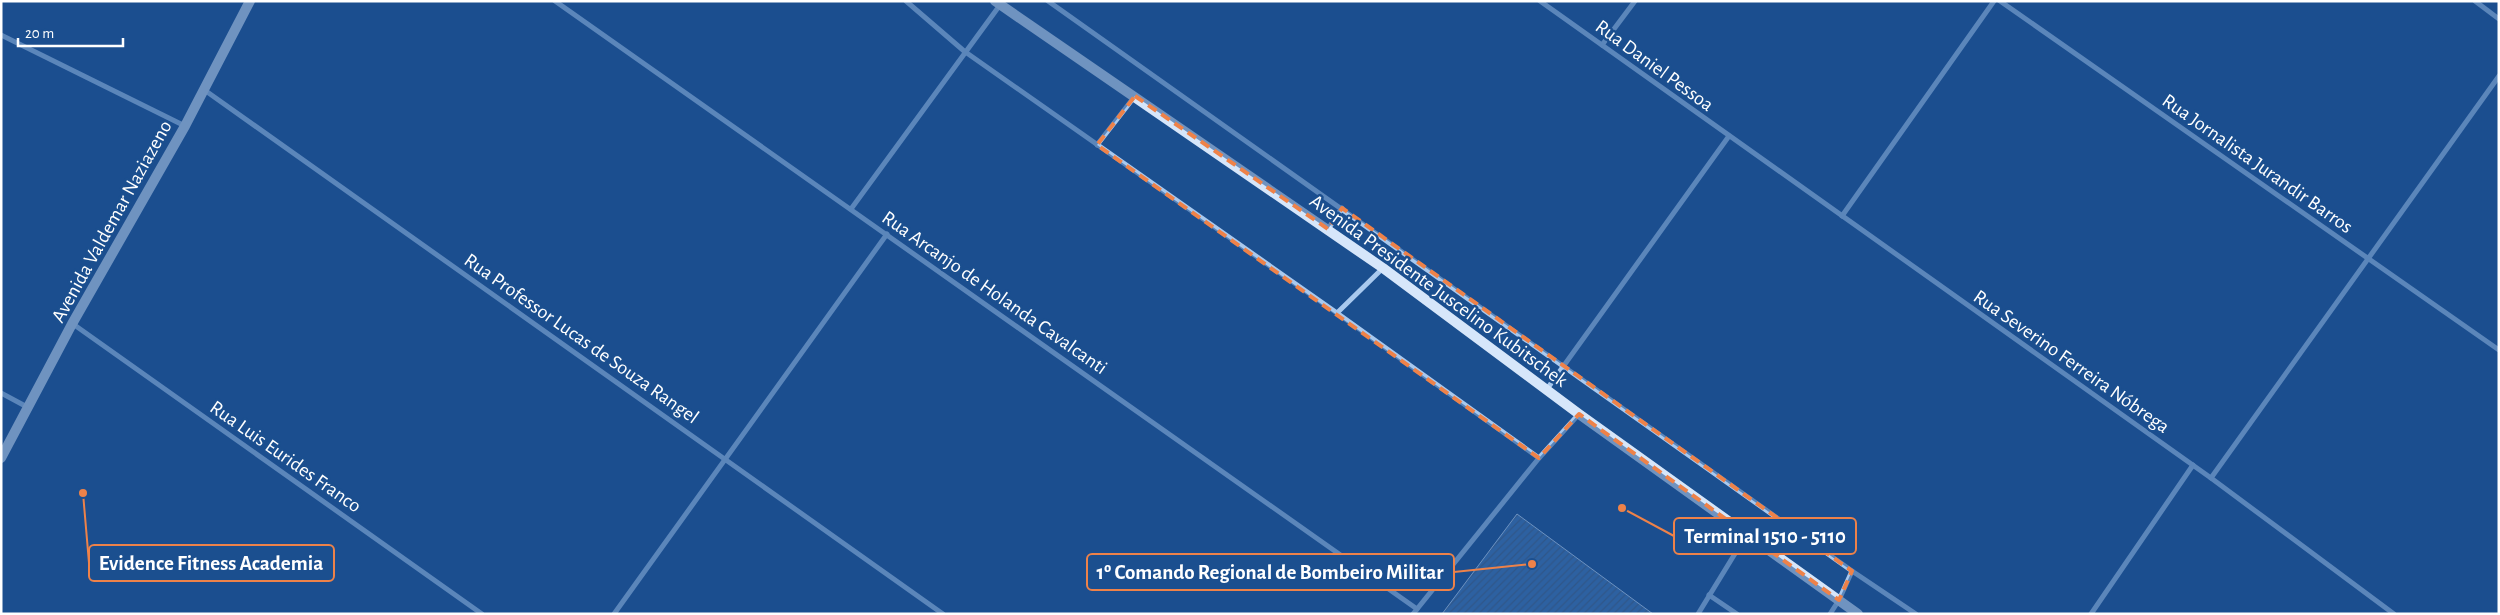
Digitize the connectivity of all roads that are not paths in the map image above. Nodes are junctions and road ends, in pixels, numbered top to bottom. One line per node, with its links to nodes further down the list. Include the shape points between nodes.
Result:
1 (250, 1): 16 (main road, Avenida Valdemar Naziazeno)
2 (555, 1): 22 (street, Rua Arcanjo de Holanda Cavalcanti)
3 (906, 1): 14 (street)
4 (1048, 1): 21 (street)
5 (1540, 1): 13 (street, Rua Daniel Pessoa)
6 (1635, 1): 13 (street)
7 (1994, 1): 23 (street)
8 (2000, 1): 26 (street, Rua Jornalista Jurandir Barros)
9 (2475, 1): 11 (street)
10 (997, 3): 14 (street); 17 (main road, Avenida Presidente Juscelino Kubitschek)
11 (2499, 19)
12 (1, 34): 18 (street)
13 (1602, 45): 19 (street, Rua Daniel Pessoa)
14 (964, 51): 20 (street); 22 (street)
15 (2499, 76): 26 (street)
16 (203, 89): 18 (main road, Avenida Valdemar Naziazeno); 36 (street, Rua Professor Lucas de Souza Rangel)
17 (1135, 96): 20 (street); 24 (main road, Avenida Presidente Juscelino Kubitschek)
18 (185, 126): 29 (main road, Avenida Valdemar Naziazeno)
19 (1729, 136): 23 (street, Rua Severino Ferreira Nóbrega); 31 (street)
20 (1097, 145): 28 (street)
21 (1342, 208): 24 (street); 31 (street)
22 (851, 209): 25 (street, Rua Arcanjo de Holanda Cavalcanti)
23 (1842, 216): 39 (street, Rua Severino Ferreira Nóbrega)
24 (1328, 229): 27 (main road, Avenida Presidente Juscelino Kubitschek)
25 (887, 234): 36 (street); 45 (street, Rua Arcanjo de Holanda Cavalcanti)
26 (2368, 257): 30 (street, Rua Jornalista Jurandir Barros); 40 (street)
27 (1383, 268): 28 (street); 32 (main road, Avenida Presidente Juscelino Kubitschek)
28 (1337, 313): 38 (street)
29 (72, 324): 34 (main road, Avenida Valdemar Naziazeno); 46 (street, Rua Luis Eurides Franco)
30 (2499, 350)
31 (1562, 366): 32 (street); 42 (street)
32 (1546, 390): 35 (main road, Avenida Presidente Juscelino Kubitschek)
33 (1, 393): 34 (street)
34 (29, 408): 37 (main road, Avenida Valdemar Naziazeno)
35 (1579, 414): 38 (street); 41 (main road, Avenida Presidente Juscelino Kubitschek)
36 (725, 457): 47 (street); 48 (street, Rua Professor Lucas de Souza Rangel)
37 (1, 458)
38 (1539, 458): 45 (street)
39 (2193, 465): 40 (street, Rua Severino Ferreira Nóbrega); 54 (street)
40 (2211, 478): 55 (street, Rua Severino Ferreira Nóbrega)
41 (1747, 534): 43 (street); 44 (main road, Avenida Presidente Juscelino Kubitschek)
42 (1852, 571): 44 (street); 53 (street)
43 (1709, 595): 49 (street); 50 (street)
44 (1839, 600): 51 (street); 52 (main road, Avenida Presidente Juscelino Kubitschek)
45 (1415, 612)
46 (482, 614)
47 (614, 614)
48 (943, 614)
49 (1698, 614)
50 (1737, 614)
51 (1830, 614)
52 (1858, 614)
53 (1916, 614)
54 (2091, 614)
55 (2394, 614)

